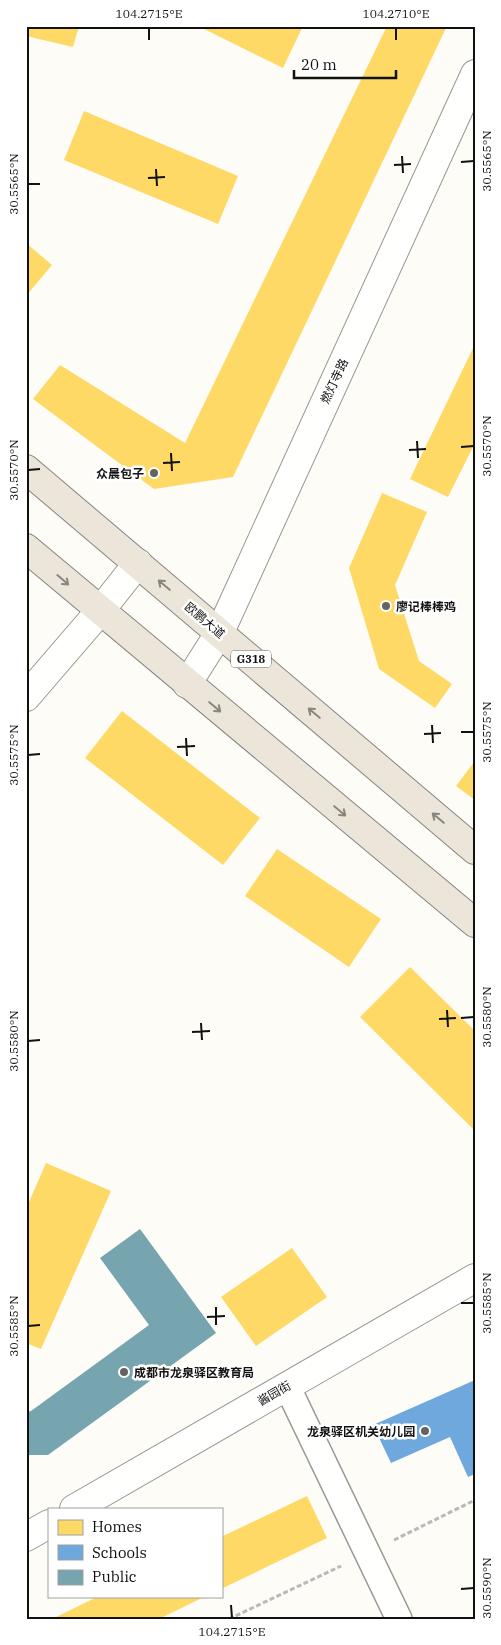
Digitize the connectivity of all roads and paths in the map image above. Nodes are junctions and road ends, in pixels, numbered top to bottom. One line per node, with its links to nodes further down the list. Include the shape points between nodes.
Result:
1 (475, 74): 6 (street, 燃灯寺路)
2 (26, 469): 4 (highway, 欧鹏大道 / G318)
3 (26, 548): 5 (highway, one-way to 5)
4 (138, 563): 5 (street); 6 (highway, 欧鹏大道 / G318, one-way to 4)
5 (100, 612): 7 (highway); 8 (street)
6 (220, 632): 7 (street, 燃灯寺路); 9 (highway, 欧鹏大道 / G318, one-way to 6)
7 (187, 684): 10 (highway, one-way to 10)
8 (26, 697)
9 (475, 850)
10 (475, 923)
11 (475, 1278): 12 (street, 酱园街)
12 (287, 1386): 13 (street, 酱园街); 16 (street)
13 (76, 1508)
14 (48, 1525): 15 (street)
15 (26, 1537)
16 (399, 1619)

